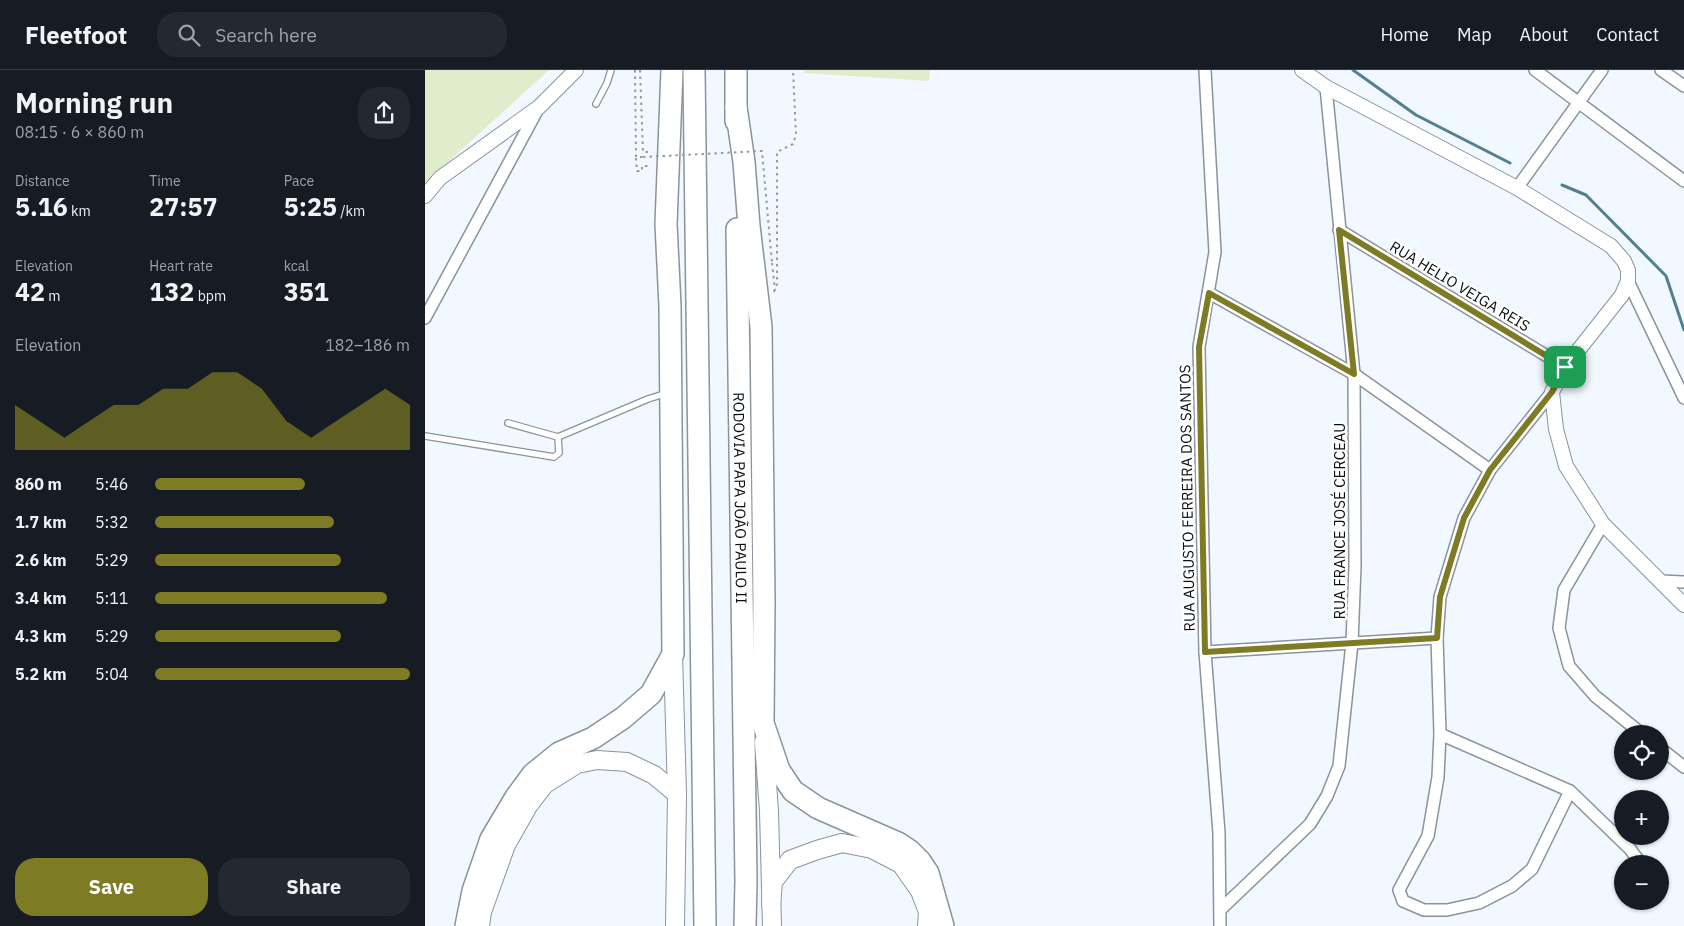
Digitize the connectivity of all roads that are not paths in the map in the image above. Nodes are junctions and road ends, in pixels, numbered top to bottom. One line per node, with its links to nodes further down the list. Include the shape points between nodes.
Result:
1 (576, 70): 16 (street)
2 (611, 70): 15 (lane)
3 (657, 70): 21 (highway, via 660,165)
4 (672, 70): 21 (highway)
5 (694, 70): 56 (highway)
6 (736, 70): 17 (highway, RODOVIA PAPA JOÃO PAULO II)
7 (1205, 70): 24 (street, RUA AUGUSTO FERREIRA DOS SANTOS, via 1215,252)
8 (1302, 70): 13 (street)
9 (1535, 70): 14 (street)
10 (1603, 70): 14 (street)
11 (1661, 70): 12 (street)
12 (1684, 86)
13 (1325, 87): 19 (street); 22 (street, RUA FRANCE JOSÉ CERCEAU)
14 (1579, 102): 18 (street); 19 (street)
15 (596, 104)
16 (539, 107): 20 (street, via 440,178); 25 (street)
17 (736, 107): 43 (highway, via 761,327); 57 (highway, RODOVIA PAPA JOÃO PAULO II)
18 (1684, 182)
19 (1517, 188): 23 (street, via 1611,246 1624,261)
20 (425, 196)
21 (666, 224): 28 (highway)
22 (1339, 230): 26 (street, RUA HELIO VEIGA REIS); 27 (street, RUA FRANCE JOSÉ CERCEAU)
23 (1628, 281): 26 (street, via 1622,296); 30 (street)
24 (1209, 293): 27 (street); 41 (street, RUA AUGUSTO FERREIRA DOS SANTOS, via 1199,347)
25 (425, 318)
26 (1565, 367): 29 (street)
27 (1354, 374): 34 (street); 40 (street, RUA FRANCE JOSÉ CERCEAU)
28 (671, 392): 33 (lane); 42 (highway)
29 (1552, 392): 34 (street); 35 (street, via 1556,429 1566,466)
30 (1684, 398)
31 (508, 422): 33 (lane)
32 (425, 436): 33 (lane, via 554,456 559,453)
33 (558, 437)
34 (1490, 470): 39 (street, via 1461,527 1440,597)
35 (1603, 524): 36 (street); 44 (street, via 1564,590 1559,628 1569,666 1595,696)
36 (1661, 581): 37 (street); 38 (street)
37 (1684, 582)
38 (1684, 604)
39 (1437, 638): 40 (street); 45 (street)
40 (1352, 643): 41 (street); 52 (street, RUA FRANCE JOSÉ CERCEAU, via 1339,766 1327,796 1310,824)
41 (1205, 652): 52 (street, RUA AUGUSTO FERREIRA DOS SANTOS, via 1219,833)
42 (673, 654): 49 (main road); 53 (highway, via 651,694 623,718 593,738 559,753 533,774 491,839 473,891)
43 (763, 724): 51 (main road); 60 (highway, via 779,770 793,791 818,808 898,843 920,861 929,873)
44 (1631, 725)
45 (1439, 734): 48 (street); 48 (street, via 1438,777 1428,836 1399,890 1403,901 1424,910 1447,910 1479,903 1512,886 1532,869)
46 (1669, 755): 47 (street)
47 (1684, 767)
48 (1570, 791): 50 (street)
49 (677, 794): 54 (main road, via 654,775 627,762 597,760 577,764 545,784 507,845 482,912); 55 (main road)
50 (1634, 855)
51 (771, 905): 58 (main road); 59 (main road, via 773,882 790,860 842,843 873,849 901,864 920,891 928,912)
52 (1220, 910): 61 (street, RUA AUGUSTO FERREIRA DOS SANTOS)
53 (466, 926)
54 (480, 926)
55 (675, 926)
56 (705, 926)
57 (745, 926)
58 (772, 926)
59 (927, 926)
60 (943, 926)
61 (1220, 926)

